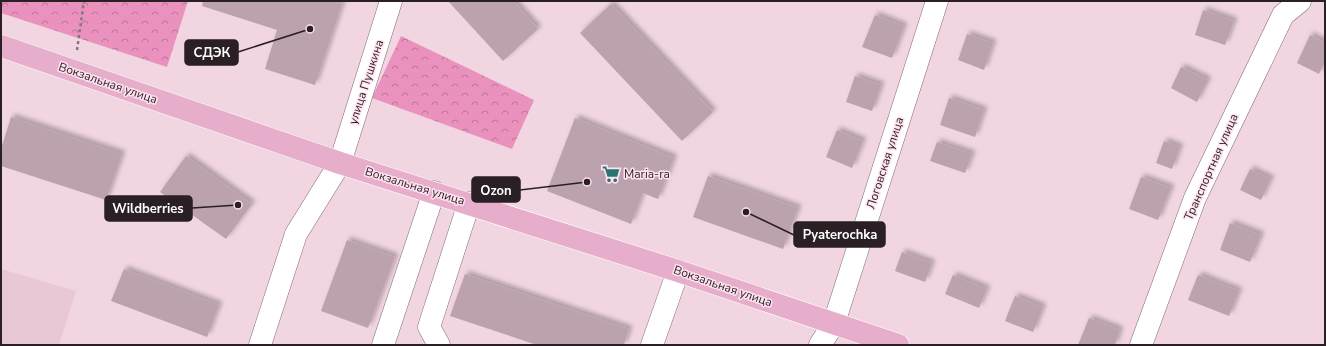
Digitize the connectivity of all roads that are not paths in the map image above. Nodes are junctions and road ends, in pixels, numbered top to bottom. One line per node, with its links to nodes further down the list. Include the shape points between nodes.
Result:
1 (391, 1): 5 (street, улица Пушкина)
2 (936, 1): 9 (street, Логовская улица)
3 (1300, 1): 16 (street, Транспортная улица, via 1283,15 1195,198)
4 (1, 46): 5 (main road, Вокзальная улица)
5 (340, 163): 6 (main road, Вокзальная улица); 10 (street, улица Пушкина, via 296,234)
6 (434, 192): 7 (main road, Вокзальная улица); 11 (street)
7 (469, 203): 8 (main road, Вокзальная улица); 12 (street, via 429,327)
8 (678, 270): 9 (main road, Вокзальная улица); 13 (street)
9 (834, 324): 14 (street, Логовская улица); 15 (main road, Вокзальная улица)
10 (260, 345)
11 (383, 345)
12 (439, 345)
13 (652, 345)
14 (820, 345)
15 (898, 345)
16 (1141, 345)

